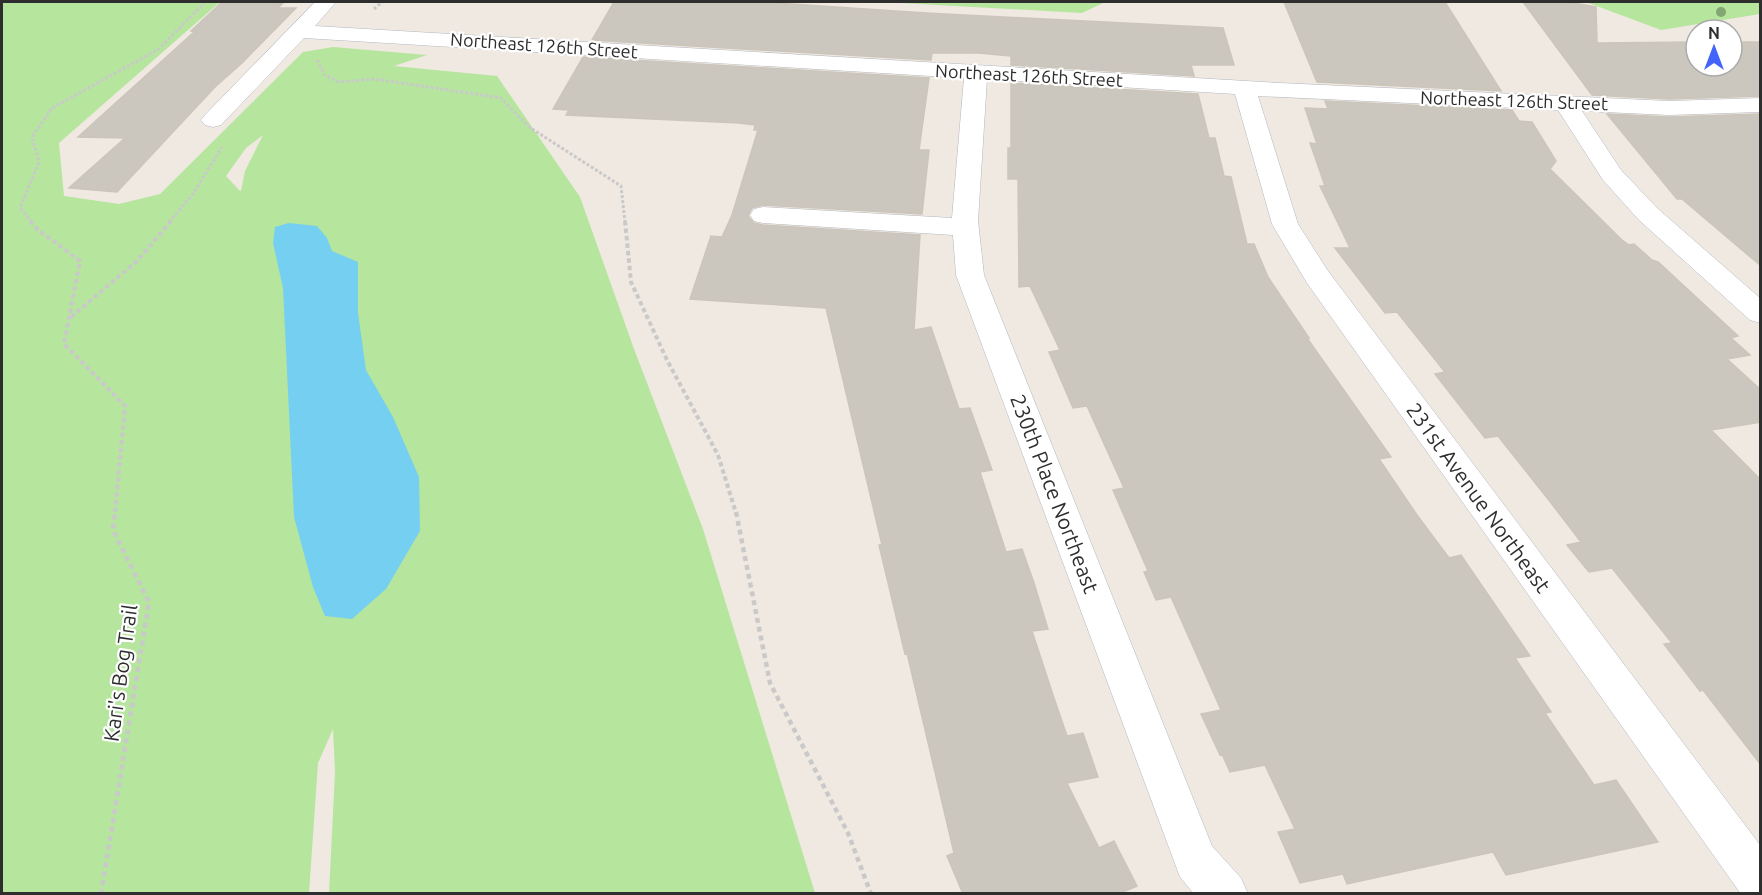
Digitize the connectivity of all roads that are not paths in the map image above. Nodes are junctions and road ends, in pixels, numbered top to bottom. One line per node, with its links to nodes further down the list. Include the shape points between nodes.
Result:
1 (326, 2): 2 (street)
2 (297, 32): 3 (street, Northeast 126th Street); 7 (street)
3 (975, 73): 4 (street, Northeast 126th Street); 9 (street, 230th Place Northeast)
4 (1245, 88): 5 (street, Northeast 126th Street); 11 (street, 231st Avenue Northeast, via 1285,224 1317,277)
5 (1566, 104): 6 (street, Northeast 126th Street, via 1669,108); 10 (street, via 1612,175 1648,214)
6 (1761, 105)
7 (213, 120)
8 (763, 215): 9 (street)
9 (965, 227): 12 (street, 230th Place Northeast, via 970,275 1192,849 1197,861)
10 (1761, 313)
11 (1761, 882)
12 (1225, 894)

